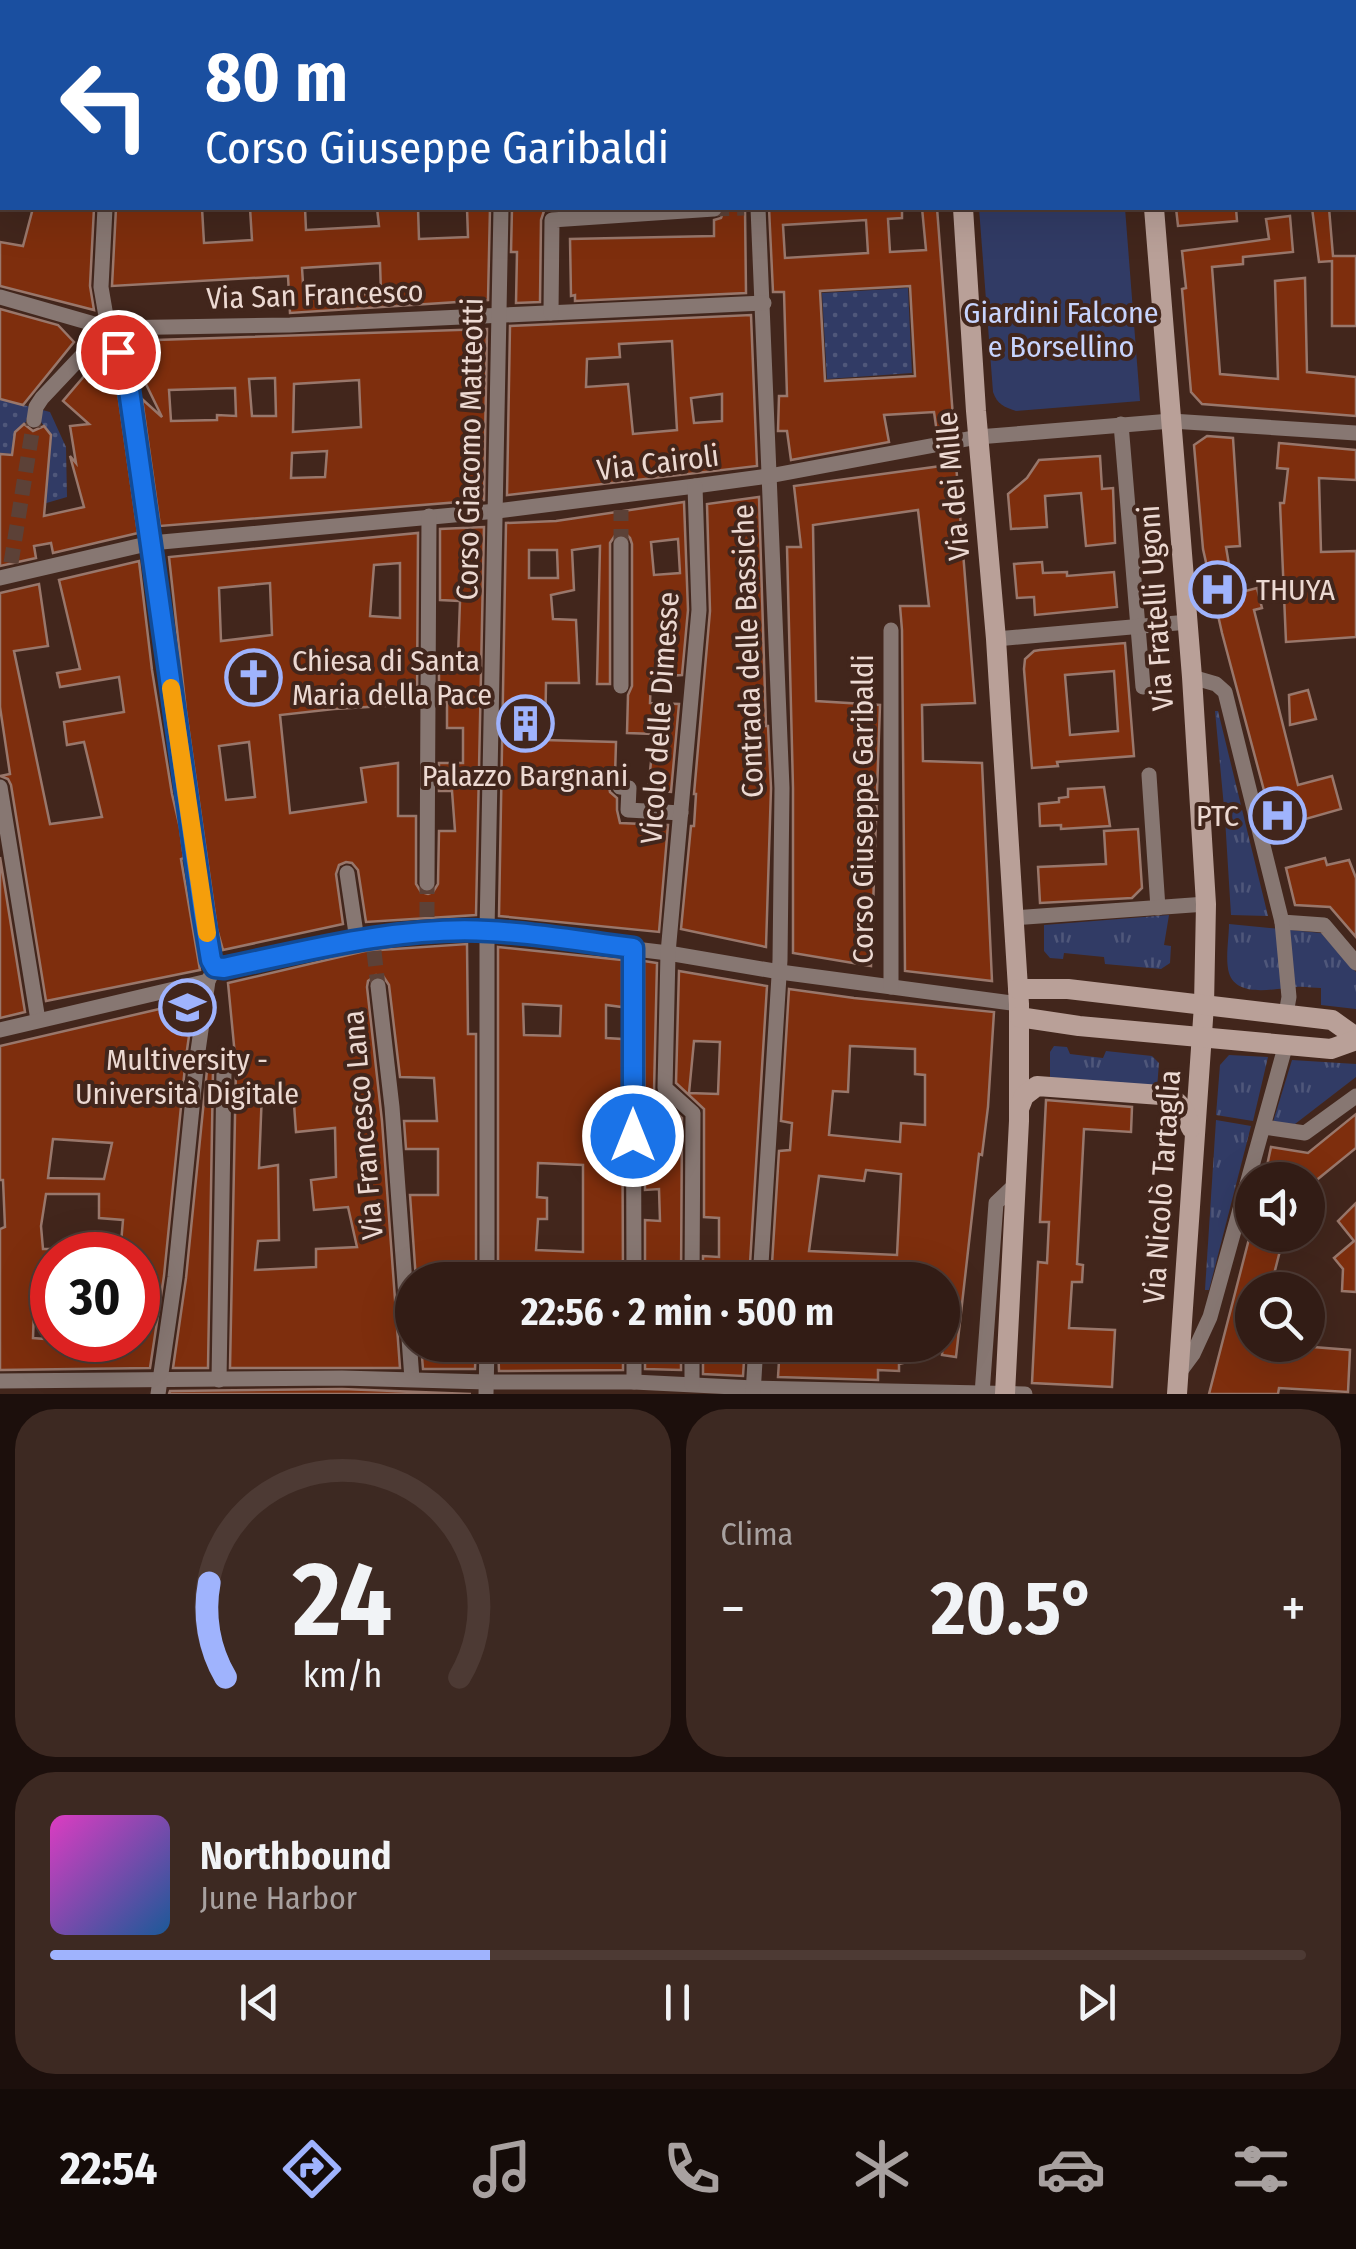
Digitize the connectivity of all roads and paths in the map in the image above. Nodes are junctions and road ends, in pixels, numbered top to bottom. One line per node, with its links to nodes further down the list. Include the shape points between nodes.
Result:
1 (105, 210): 11 (street, via 101,288)
2 (502, 210): 10 (street, Corso Giacomo Matteotti)
3 (714, 210): 9 (street, via 552,220)
4 (758, 210): 8 (street, Contrada delle Bassiche)
5 (962, 210): 16 (main road, Via dei Mille)
6 (1154, 210): 13 (main road, Via Fratelli Ugoni)
7 (0, 297): 11 (street, Via San Francesco)
8 (764, 302): 9 (street, Via San Francesco); 17 (street, Contrada delle Bassiche)
9 (551, 313): 10 (street, Via San Francesco)
10 (501, 315): 11 (street, Via San Francesco); 19 (street, Corso Giacomo Matteotti)
11 (108, 328): 12 (street, via 42,398); 21 (street, via 127,376)
12 (34, 420)
13 (1171, 421): 14 (street, Via Cairoli); 15 (street, Via Cairoli); 24 (main road, Via Fratelli Ugoni)
14 (1122, 424): 16 (street, Via Cairoli); 25 (street)
15 (1356, 433)
16 (978, 437): 17 (street, Via Cairoli); 27 (main road, Via dei Mille)
17 (769, 476): 18 (street, Via Cairoli); 46 (street, Contrada delle Bassiche, via 782,788)
18 (695, 486): 19 (street, Via Cairoli, via 620,503); 34 (street, Vicolo delle Dimesse, via 699,610)
19 (497, 511): 20 (street, Via Cairoli); 41 (street, Corso Giacomo Matteotti)
20 (429, 516): 21 (street, Via Cairoli); 36 (street)
21 (150, 543): 23 (street, Via Cairoli); 47 (street)
22 (620, 544): 29 (street)
23 (7, 572)
24 (1188, 622): 25 (street); 28 (main road, Via Fratelli Ugoni)
25 (1139, 626): 27 (street); 30 (street)
26 (891, 630): 49 (street, Corso Giuseppe Garibaldi)
27 (996, 638): 39 (main road, Via dei Mille)
28 (1192, 676): 37 (main road, Via Fratelli Ugoni); 40 (street, via 1225,692)
29 (621, 686)
30 (1144, 687)
31 (1149, 775): 38 (street)
32 (620, 788): 34 (street, via 629,788 628,810)
33 (0, 791): 53 (street)
34 (681, 813): 44 (street, Vicolo delle Dimesse)
35 (347, 874): 42 (street)
36 (427, 883)
37 (1206, 904): 38 (street); 51 (main road, Via Fratelli Ugoni)
38 (1158, 908): 39 (street)
39 (1013, 918): 50 (main road, Via dei Mille)
40 (1282, 922): 45 (street, via 1324,926); 52 (street)
41 (487, 930): 42 (street, Corso Giuseppe Garibaldi, via 426,925); 43 (street, Corso Giuseppe Garibaldi); 64 (street, Corso Giacomo Matteotti)
42 (368, 943): 47 (street, Corso Giuseppe Garibaldi)
43 (633, 948): 44 (street, Corso Giuseppe Garibaldi); 65 (street)
44 (668, 953): 46 (street, Corso Giuseppe Garibaldi); 66 (street, Vicolo delle Dimesse, via 665,1088 693,1113)
45 (1356, 962)
46 (780, 972): 49 (street, Corso Giuseppe Garibaldi); 67 (street, Contrada delle Bassiche)
47 (212, 974): 53 (street, Corso Giuseppe Garibaldi); 58 (street)
48 (378, 986): 72 (street, Via Francesco Lana)
49 (891, 987): 50 (street, Corso Giuseppe Garibaldi)
50 (1018, 1003): 51 (main road, via 1068,989); 55 (main road, via 1052,1023); 60 (main road, Via dei Mille)
51 (1204, 1005): 55 (main road, Via Nicolò Tartaglia); 56 (main road, via 1332,1020)
52 (1287, 1008)
53 (38, 1020): 54 (street, Corso Giuseppe Garibaldi)
54 (0, 1030)
55 (1202, 1037): 56 (main road, via 1331,1049); 62 (main road, Via Nicolò Tartaglia)
56 (1356, 1038)
57 (1284, 1051): 61 (street, Via Nicolò Tartaglia)
58 (198, 1058): 73 (street, via 224,1059); 78 (street)
59 (1356, 1096): 61 (street, via 1305,1132)
60 (1019, 1109): 62 (main road, via 1037,1086 1162,1095 1184,1108); 63 (main road, Via dei Mille)
61 (1264, 1127): 77 (street, Via Nicolò Tartaglia, via 1210,1317)
62 (1195, 1140): 77 (main road, Via Nicolò Tartaglia)
63 (1016, 1184): 81 (street, via 996,1203); 82 (main road, Via dei Mille)
64 (487, 1262)
65 (634, 1262)
66 (692, 1262)
67 (761, 1262)
68 (487, 1362): 79 (street)
69 (634, 1362): 75 (street)
70 (692, 1362): 76 (street)
71 (755, 1362): 80 (street)
72 (412, 1379): 73 (street); 79 (street)
73 (219, 1380): 78 (street)
74 (0, 1381): 78 (street)
75 (634, 1382): 76 (street); 79 (street)
76 (692, 1384): 80 (street)
77 (1178, 1384)
78 (159, 1387)
79 (486, 1388)
80 (754, 1391): 81 (street)
81 (982, 1393): 82 (street)
82 (1011, 1394)

